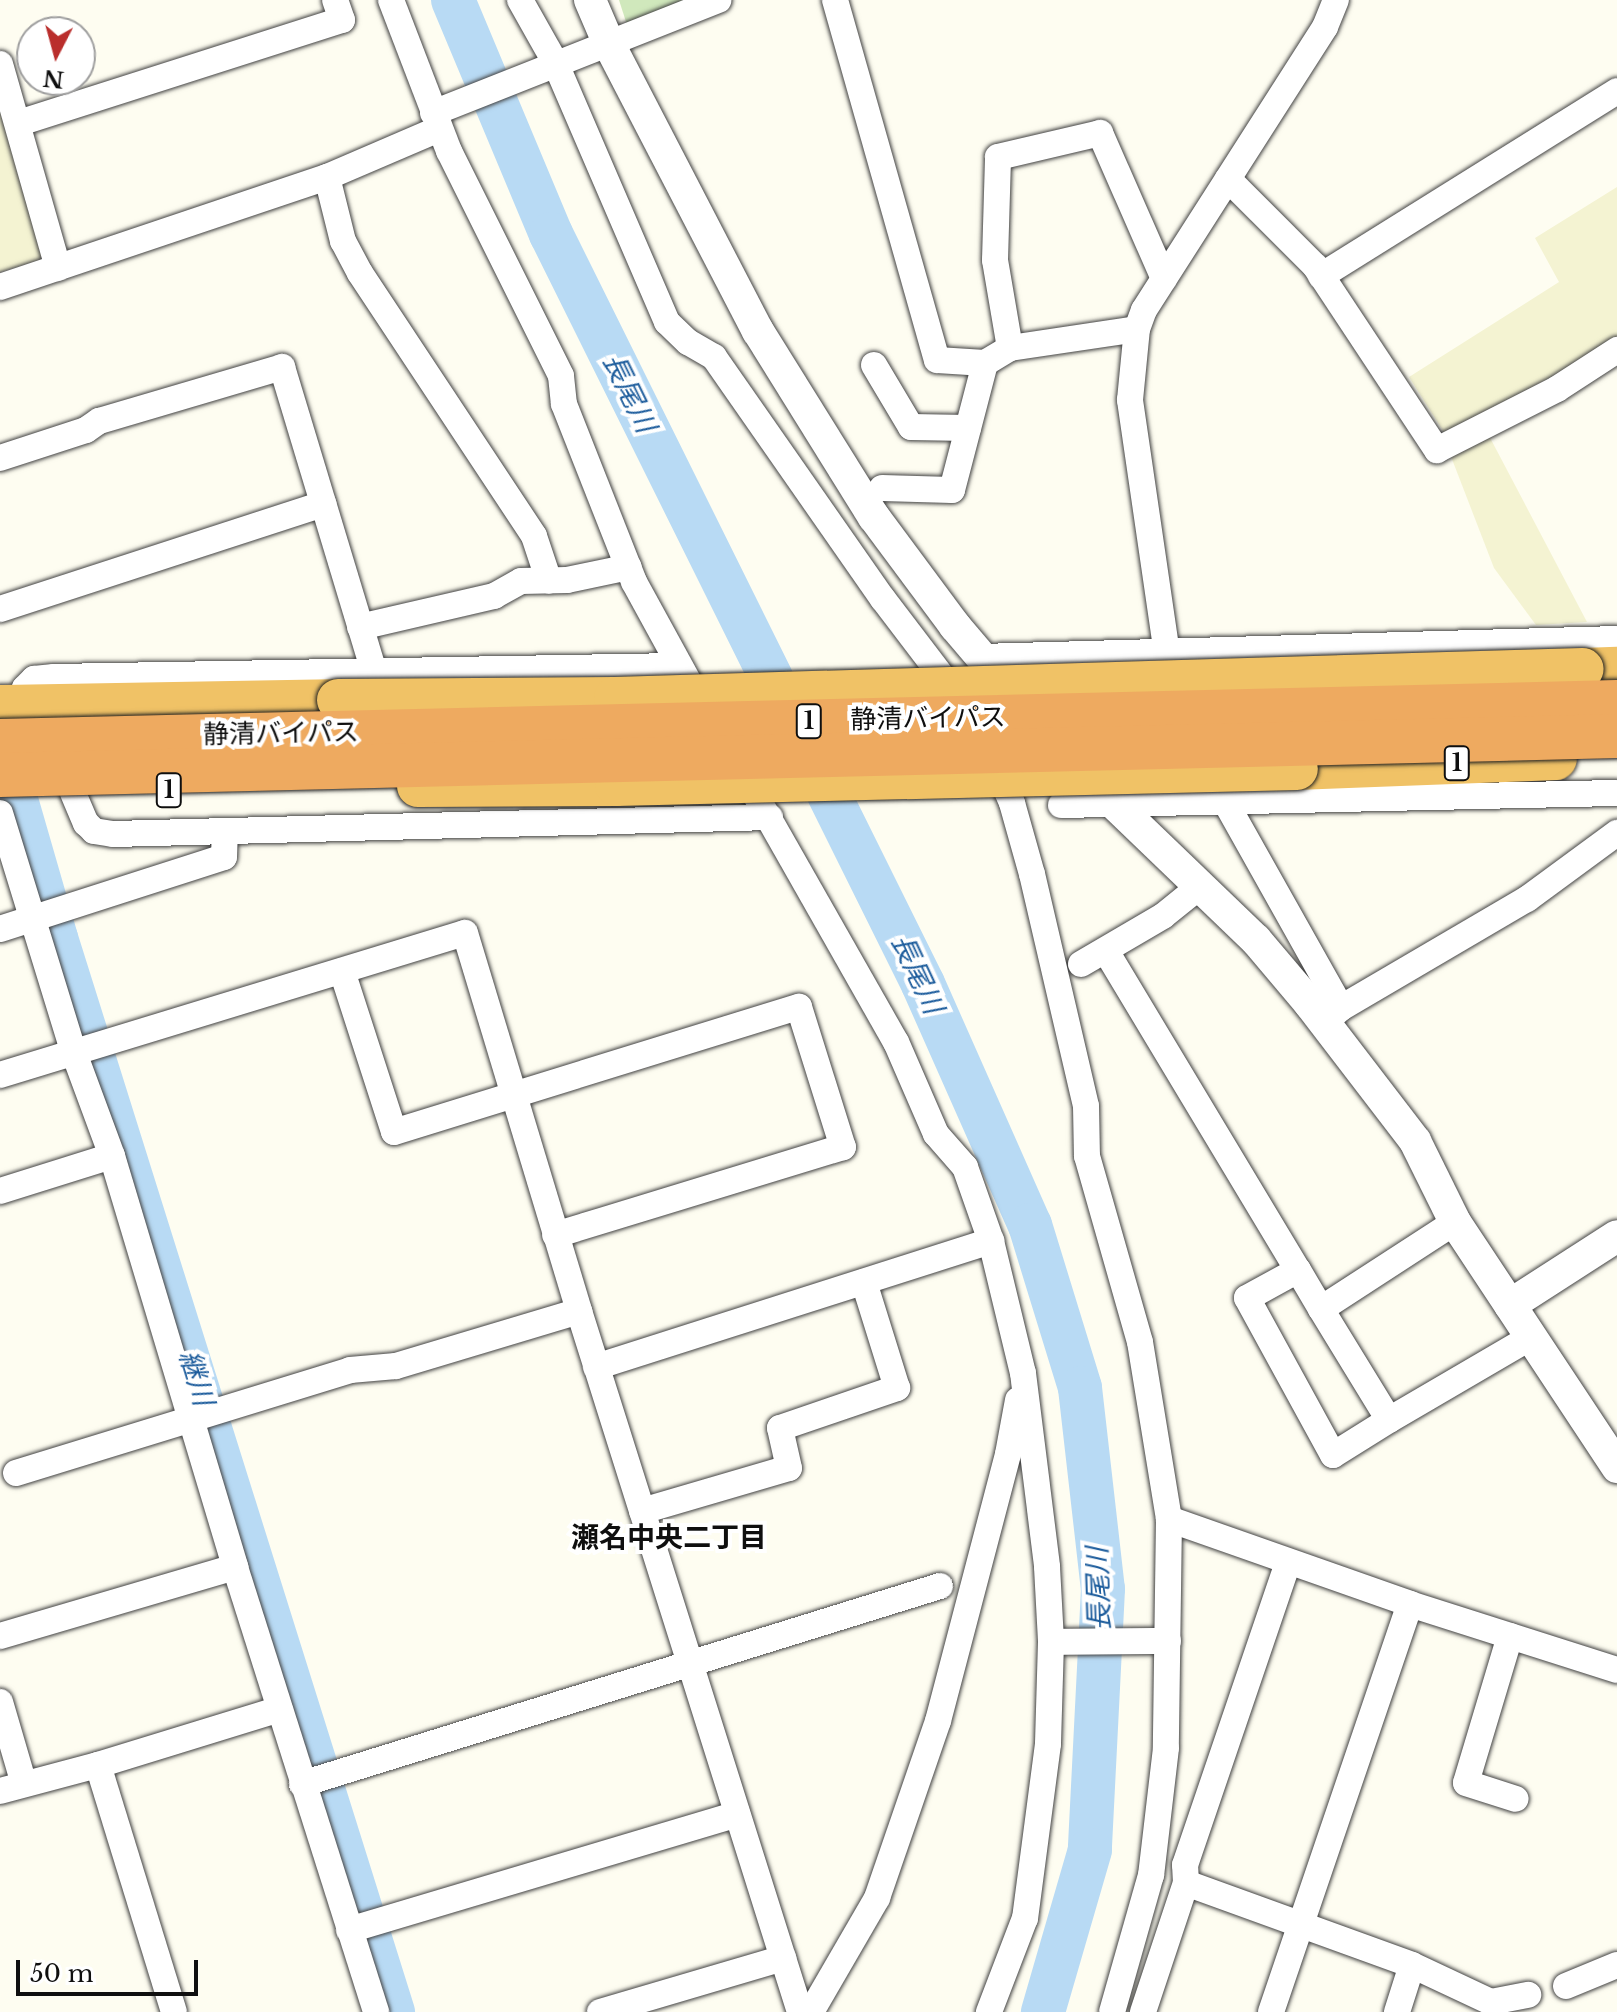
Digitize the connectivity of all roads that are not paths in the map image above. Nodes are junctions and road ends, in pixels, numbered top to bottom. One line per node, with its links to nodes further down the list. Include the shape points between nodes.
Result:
1 (335, 0): 13 (street, via 342,20)
2 (391, 0): 12 (street)
3 (520, 0): 9 (street)
4 (590, 0): 8 (street)
5 (718, 0): 8 (street)
6 (835, 0): 23 (street, via 937,360)
7 (1339, 1): 15 (street)
8 (608, 42): 9 (street); 35 (street, via 758,331 874,517)
9 (552, 63): 12 (street); 84 (street, via 667,322 714,357 883,599 933,660 982,734 1012,803 1086,1106 1087,1156 1140,1342)
10 (0, 64): 13 (street)
11 (1617, 91): 17 (street)
12 (438, 117): 14 (street); 29 (street, via 561,376 564,404)
13 (19, 123): 16 (street)
14 (327, 177): 16 (street); 30 (street, via 343,241 360,273 534,536)
15 (1228, 179): 17 (street); 18 (street)
16 (58, 268): 19 (street)
17 (1321, 276): 22 (street, via 1437,450 1557,389)
18 (1164, 279): 20 (street); 21 (street, via 1100,133 998,157 995,260)
19 (0, 287)
20 (1137, 329): 21 (street); 34 (street, via 1130,400)
21 (1010, 348): 23 (street)
22 (1617, 350)
23 (985, 363): 25 (street)
24 (874, 365): 25 (street, via 911,427)
25 (968, 428): 27 (street, via 952,490)
26 (0, 458): 28 (street, via 99,421 282,367)
27 (882, 488)
28 (323, 504): 31 (street); 32 (street)
29 (629, 567): 30 (street); 36 (street)
30 (549, 581): 32 (street, via 521,581 494,596)
31 (0, 609)
32 (360, 627): 38 (street)
33 (1617, 639): 34 (street)
34 (1167, 654): 35 (street); 48 (street)
35 (981, 657): 49 (street)
36 (678, 666): 38 (street); 52 (street)
37 (1600, 669): 40 (highway, 1, bridge, via 615,698)
38 (374, 672): 40 (street, via 34,679)
39 (1617, 702): 42 (highway, 静清バイパス / 1, bridge)
40 (11, 704)
41 (1617, 736): 44 (highway, 静清バイパス / 1, bridge)
42 (0, 741)
43 (1617, 756): 45 (highway, 1, bridge, via 1297,769)
44 (0, 775)
45 (73, 793): 47 (highway, 1); 53 (street, via 94,831)
46 (1617, 793): 48 (street)
47 (0, 796)
48 (1226, 803): 49 (street); 61 (street)
49 (1115, 804): 50 (street); 55 (street)
50 (1061, 805)
51 (0, 813): 56 (street)
52 (770, 817): 53 (street); 70 (street, via 896,1042 936,1134 965,1167)
53 (225, 832): 56 (street, via 224,857)
54 (1617, 833): 61 (street, via 1527,899)
55 (1200, 886): 58 (street); 61 (street)
56 (33, 919): 57 (street); 62 (street)
57 (0, 929)
58 (1106, 951): 59 (street); 71 (street)
59 (1081, 964)
60 (342, 971): 62 (street); 64 (street, via 394,1132); 64 (street, via 465,933)
61 (1332, 1016): 67 (street, via 1415,1141)
62 (74, 1053): 63 (street); 65 (street)
63 (0, 1075)
64 (516, 1097): 68 (street); 68 (street, via 799,1007 843,1147)
65 (112, 1156): 66 (street); 79 (street)
66 (0, 1191)
67 (1455, 1222): 73 (street); 74 (street)
68 (555, 1235): 75 (street)
69 (1617, 1236): 73 (street)
70 (991, 1241): 72 (street); 78 (street)
71 (1298, 1270): 74 (street); 80 (street, via 1247,1298 1333,1455)
72 (864, 1282): 77 (street); 83 (street, via 897,1388 780,1428 789,1468)
73 (1510, 1305): 76 (street)
74 (1321, 1309): 80 (street)
75 (579, 1311): 77 (street); 79 (street, via 396,1366 350,1370)
76 (1531, 1337): 80 (street); 81 (street)
77 (596, 1367): 83 (street)
78 (1023, 1373): 92 (street); 114 (street, via 1008,1454 938,1721 877,1898)
79 (191, 1420): 82 (street); 86 (street)
80 (1389, 1420)
81 (1617, 1467)
82 (16, 1473)
83 (642, 1511): 93 (street)
84 (1169, 1519): 85 (street); 91 (street)
85 (1288, 1562): 88 (street); 102 (street, via 1185,1865)
86 (235, 1567): 89 (street); 96 (street)
87 (940, 1586): 93 (street)
88 (1410, 1604): 90 (street); 103 (street)
89 (0, 1636)
90 (1510, 1636): 94 (street); 100 (street, via 1466,1783)
91 (1168, 1641): 92 (street); 116 (street, via 1166,1748 1151,1875)
92 (1051, 1642): 115 (street, via 1048,1744 1025,1918)
93 (689, 1661): 98 (street); 101 (street)
94 (1617, 1670)
95 (0, 1702): 99 (street)
96 (280, 1709): 97 (street); 98 (street)
97 (98, 1765): 99 (street); 110 (street)
98 (302, 1784): 104 (street)
99 (12, 1787)
100 (1516, 1799)
101 (737, 1814): 104 (street); 105 (street)
102 (1186, 1883): 103 (street); 117 (street)
103 (1301, 1924): 106 (street); 118 (street)
104 (349, 1930): 111 (street)
105 (783, 1958): 112 (street); 113 (street)
106 (1412, 1965): 109 (street, via 1491,2002); 119 (street)
107 (1617, 1965): 108 (street)
108 (1566, 1986)
109 (1528, 1995)
110 (174, 2012)
111 (376, 2012)
112 (600, 2012)
113 (800, 2012)
114 (811, 2012)
115 (989, 2012)
116 (1112, 2012)
117 (1143, 2012)
118 (1271, 2012)
119 (1397, 2012)

